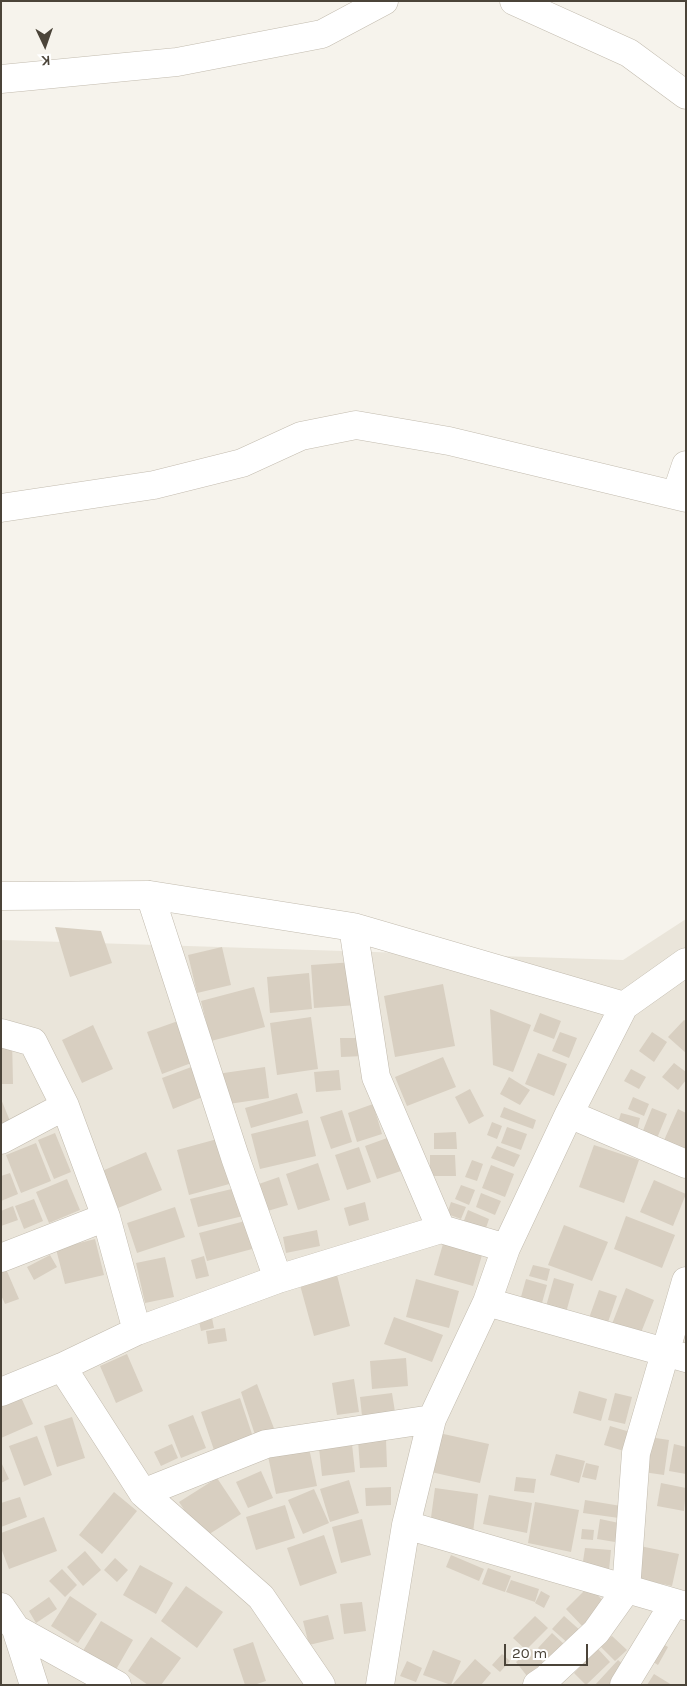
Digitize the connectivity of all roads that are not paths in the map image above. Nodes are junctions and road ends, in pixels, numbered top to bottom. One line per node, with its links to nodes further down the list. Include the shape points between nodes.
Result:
1 (384, 1): 3 (street, via 322,34 177,62)
2 (514, 1): 4 (street, via 629,53)
3 (1, 79)
4 (686, 95)
5 (686, 465): 6 (street)
6 (681, 496): 7 (street, via 449,441 356,425 301,436 242,463 154,485)
7 (1, 508)
8 (150, 895): 9 (street); 10 (street); 22 (street)
9 (1, 896)
10 (353, 927): 12 (street); 19 (street, via 376,1077)
11 (686, 962): 12 (street)
12 (624, 1006): 15 (street)
13 (1, 1033): 14 (street, via 33,1042)
14 (65, 1106): 16 (street); 18 (street)
15 (568, 1114): 17 (street); 20 (street)
16 (1, 1140)
17 (686, 1164)
18 (106, 1216): 21 (street); 25 (street)
19 (441, 1229): 20 (street); 22 (street)
20 (506, 1248): 24 (street)
21 (1, 1258)
22 (278, 1279): 25 (street)
23 (686, 1281): 26 (street)
24 (487, 1302): 26 (street); 29 (street)
25 (137, 1331): 27 (street)
26 (675, 1354): 32 (street, via 636,1453)
27 (62, 1367): 28 (street); 30 (street)
28 (1, 1392)
29 (432, 1418): 30 (street, via 266,1444); 31 (street)
30 (143, 1493): 38 (street, via 261,1597)
31 (406, 1524): 32 (street); 39 (street)
32 (626, 1590): 33 (street); 40 (street, via 596,1632)
33 (680, 1604): 41 (street)
34 (1, 1607): 35 (street)
35 (16, 1629): 36 (street); 37 (street)
36 (34, 1685)
37 (117, 1685)
38 (321, 1685)
39 (380, 1685)
40 (537, 1685)
41 (624, 1685)

